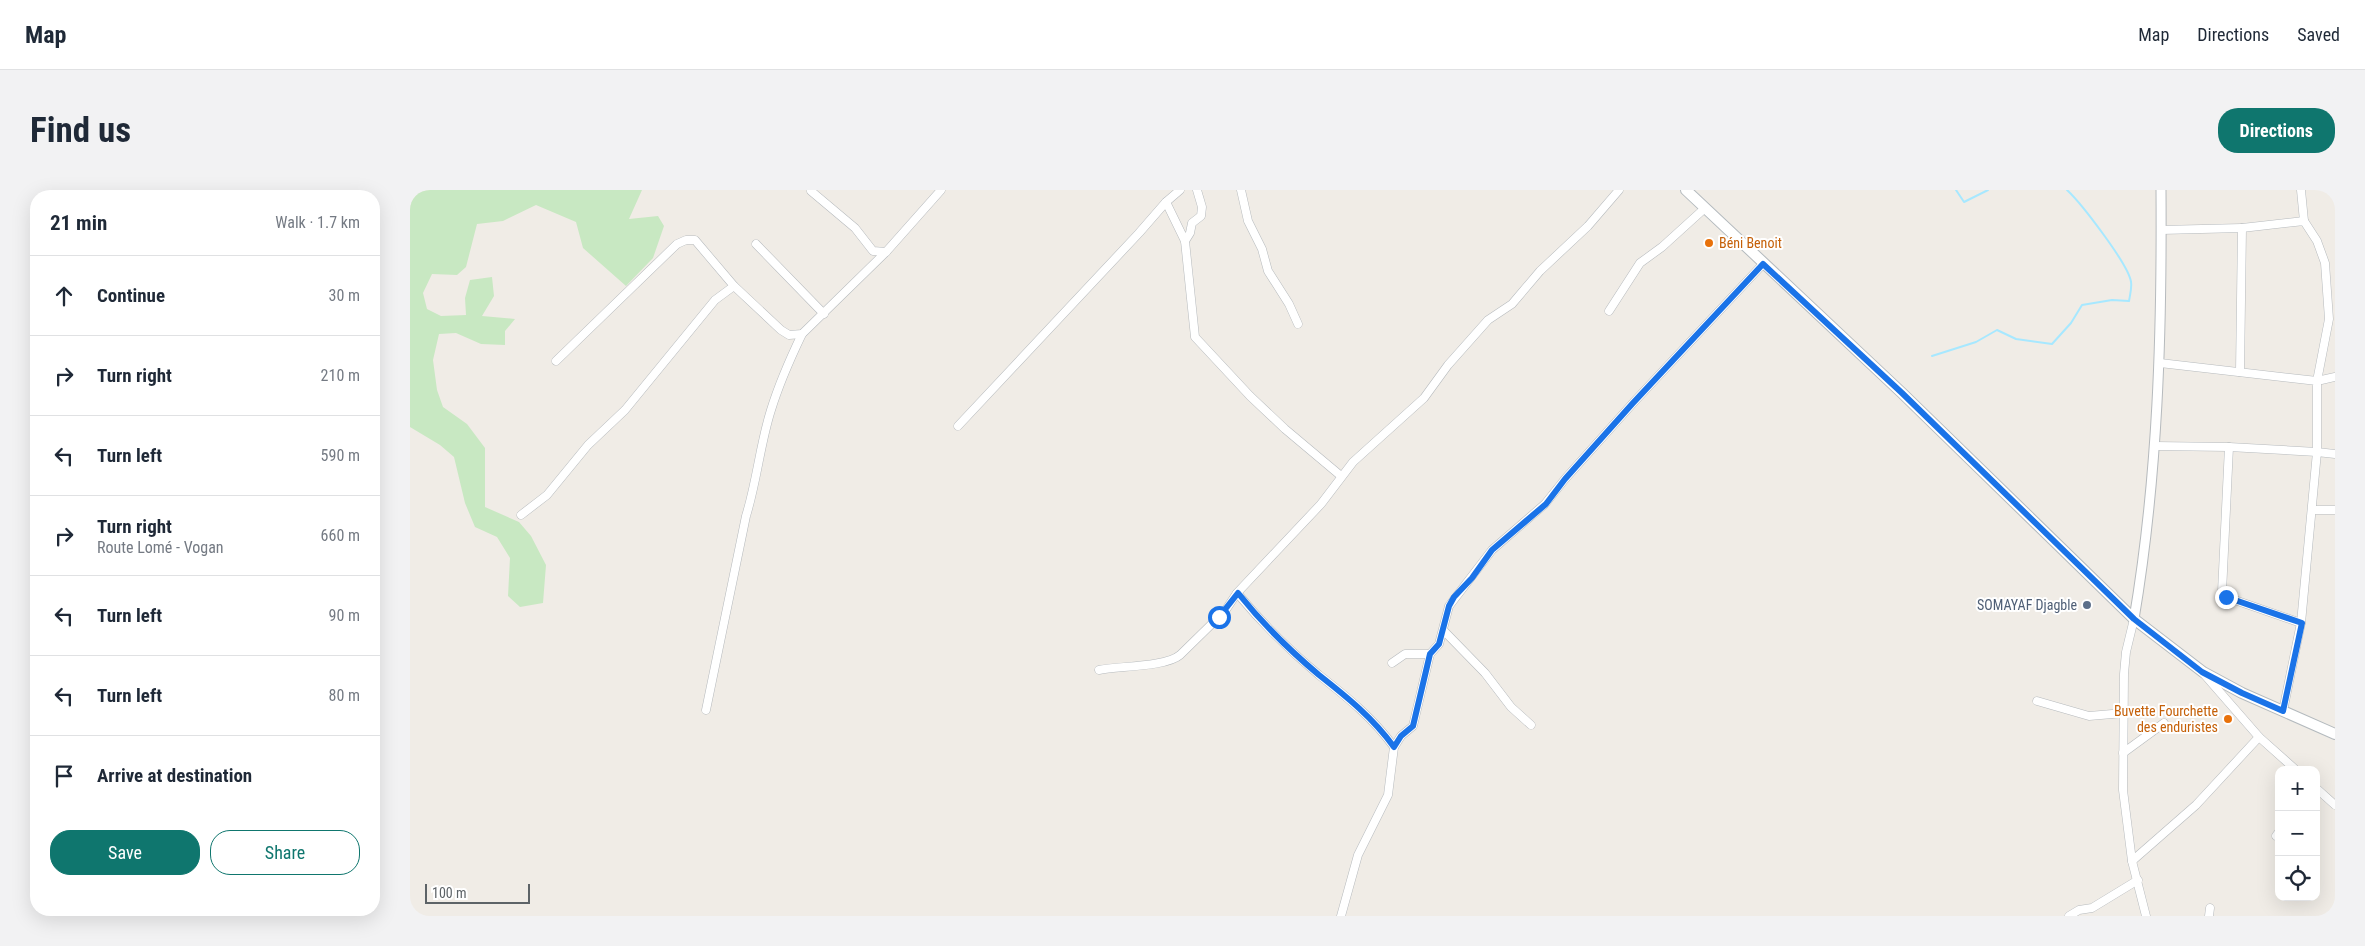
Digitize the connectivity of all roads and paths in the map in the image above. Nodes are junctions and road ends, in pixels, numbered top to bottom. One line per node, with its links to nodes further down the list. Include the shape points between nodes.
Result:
1 (941, 190): 17 (street)
2 (1180, 190): 10 (street)
3 (1197, 190): 15 (street, via 1201,216 1192,222)
4 (1241, 190): 23 (street, via 1248,221 1268,270)
5 (1619, 190): 35 (street, via 1588,226 1540,270 1512,304 1488,320 1424,398)
6 (1686, 190): 11 (main road)
7 (2161, 190): 14 (street)
8 (2301, 190): 12 (street)
9 (811, 191): 17 (street, via 855,228 873,252)
10 (1166, 202): 15 (street); 30 (street)
11 (1705, 208): 18 (main road); 21 (street, via 1640,264)
12 (2304, 221): 13 (street); 20 (street, via 2317,242)
13 (2242, 228): 14 (street); 27 (street)
14 (2161, 230): 26 (street)
15 (1185, 241): 35 (street, via 1195,337 1250,396)
16 (756, 244): 22 (street)
17 (886, 252): 22 (street)
18 (1763, 264): 40 (main road, via 1902,393); 42 (street, via 1633,403 1546,504 1492,550 1449,606)
19 (734, 286): 24 (street, via 781,330 789,335); 25 (street, via 695,240 686,240 677,244); 38 (street, via 715,300 625,410 588,445 547,495)
20 (2331, 290): 29 (street)
21 (1609, 311)
22 (824, 314): 24 (street)
23 (1298, 324)
24 (802, 334): 48 (street, via 771,411)
25 (556, 361)
26 (2160, 363): 27 (street); 31 (street)
27 (2240, 372): 29 (street)
28 (2335, 377): 29 (street)
29 (2317, 381): 33 (street)
30 (958, 426)
31 (2155, 446): 32 (street); 40 (street)
32 (2230, 447): 33 (street); 41 (street, via 2222,592 2229,598)
33 (2317, 452): 34 (street); 36 (street)
34 (2335, 454)
35 (1341, 476): 39 (street, via 1322,504)
36 (2312, 510): 37 (street); 41 (street)
37 (2335, 510)
38 (521, 515)
39 (1238, 593): 45 (street, via 1225,611 1177,658); 55 (street, via 1275,635 1362,710)
40 (2134, 619): 46 (main road); 50 (street, via 2126,652)
41 (2302, 623): 49 (street)
42 (1444, 631): 43 (street); 52 (street)
43 (1430, 654): 44 (street, via 1405,654); 55 (street, via 1413,726)
44 (1392, 663)
45 (1099, 670)
46 (2202, 672): 49 (main road); 54 (street)
47 (2037, 700): 50 (street, via 2089,716)
48 (706, 710)
49 (2283, 711): 53 (main road)
50 (2124, 713): 56 (street)
51 (2164, 723): 56 (street)
52 (1531, 725)
53 (2335, 734)
54 (2259, 737): 57 (street); 60 (street, via 2196,805)
55 (1394, 747): 62 (street, via 1388,794 1356,860)
56 (2123, 753): 60 (street, via 2123,790)
57 (2292, 766)
58 (2320, 792): 59 (street)
59 (2334, 804)
60 (2132, 861): 61 (street)
61 (2138, 880): 63 (street, via 2092,908); 64 (street)
62 (1341, 916)
63 (2069, 916)
64 (2146, 916)

